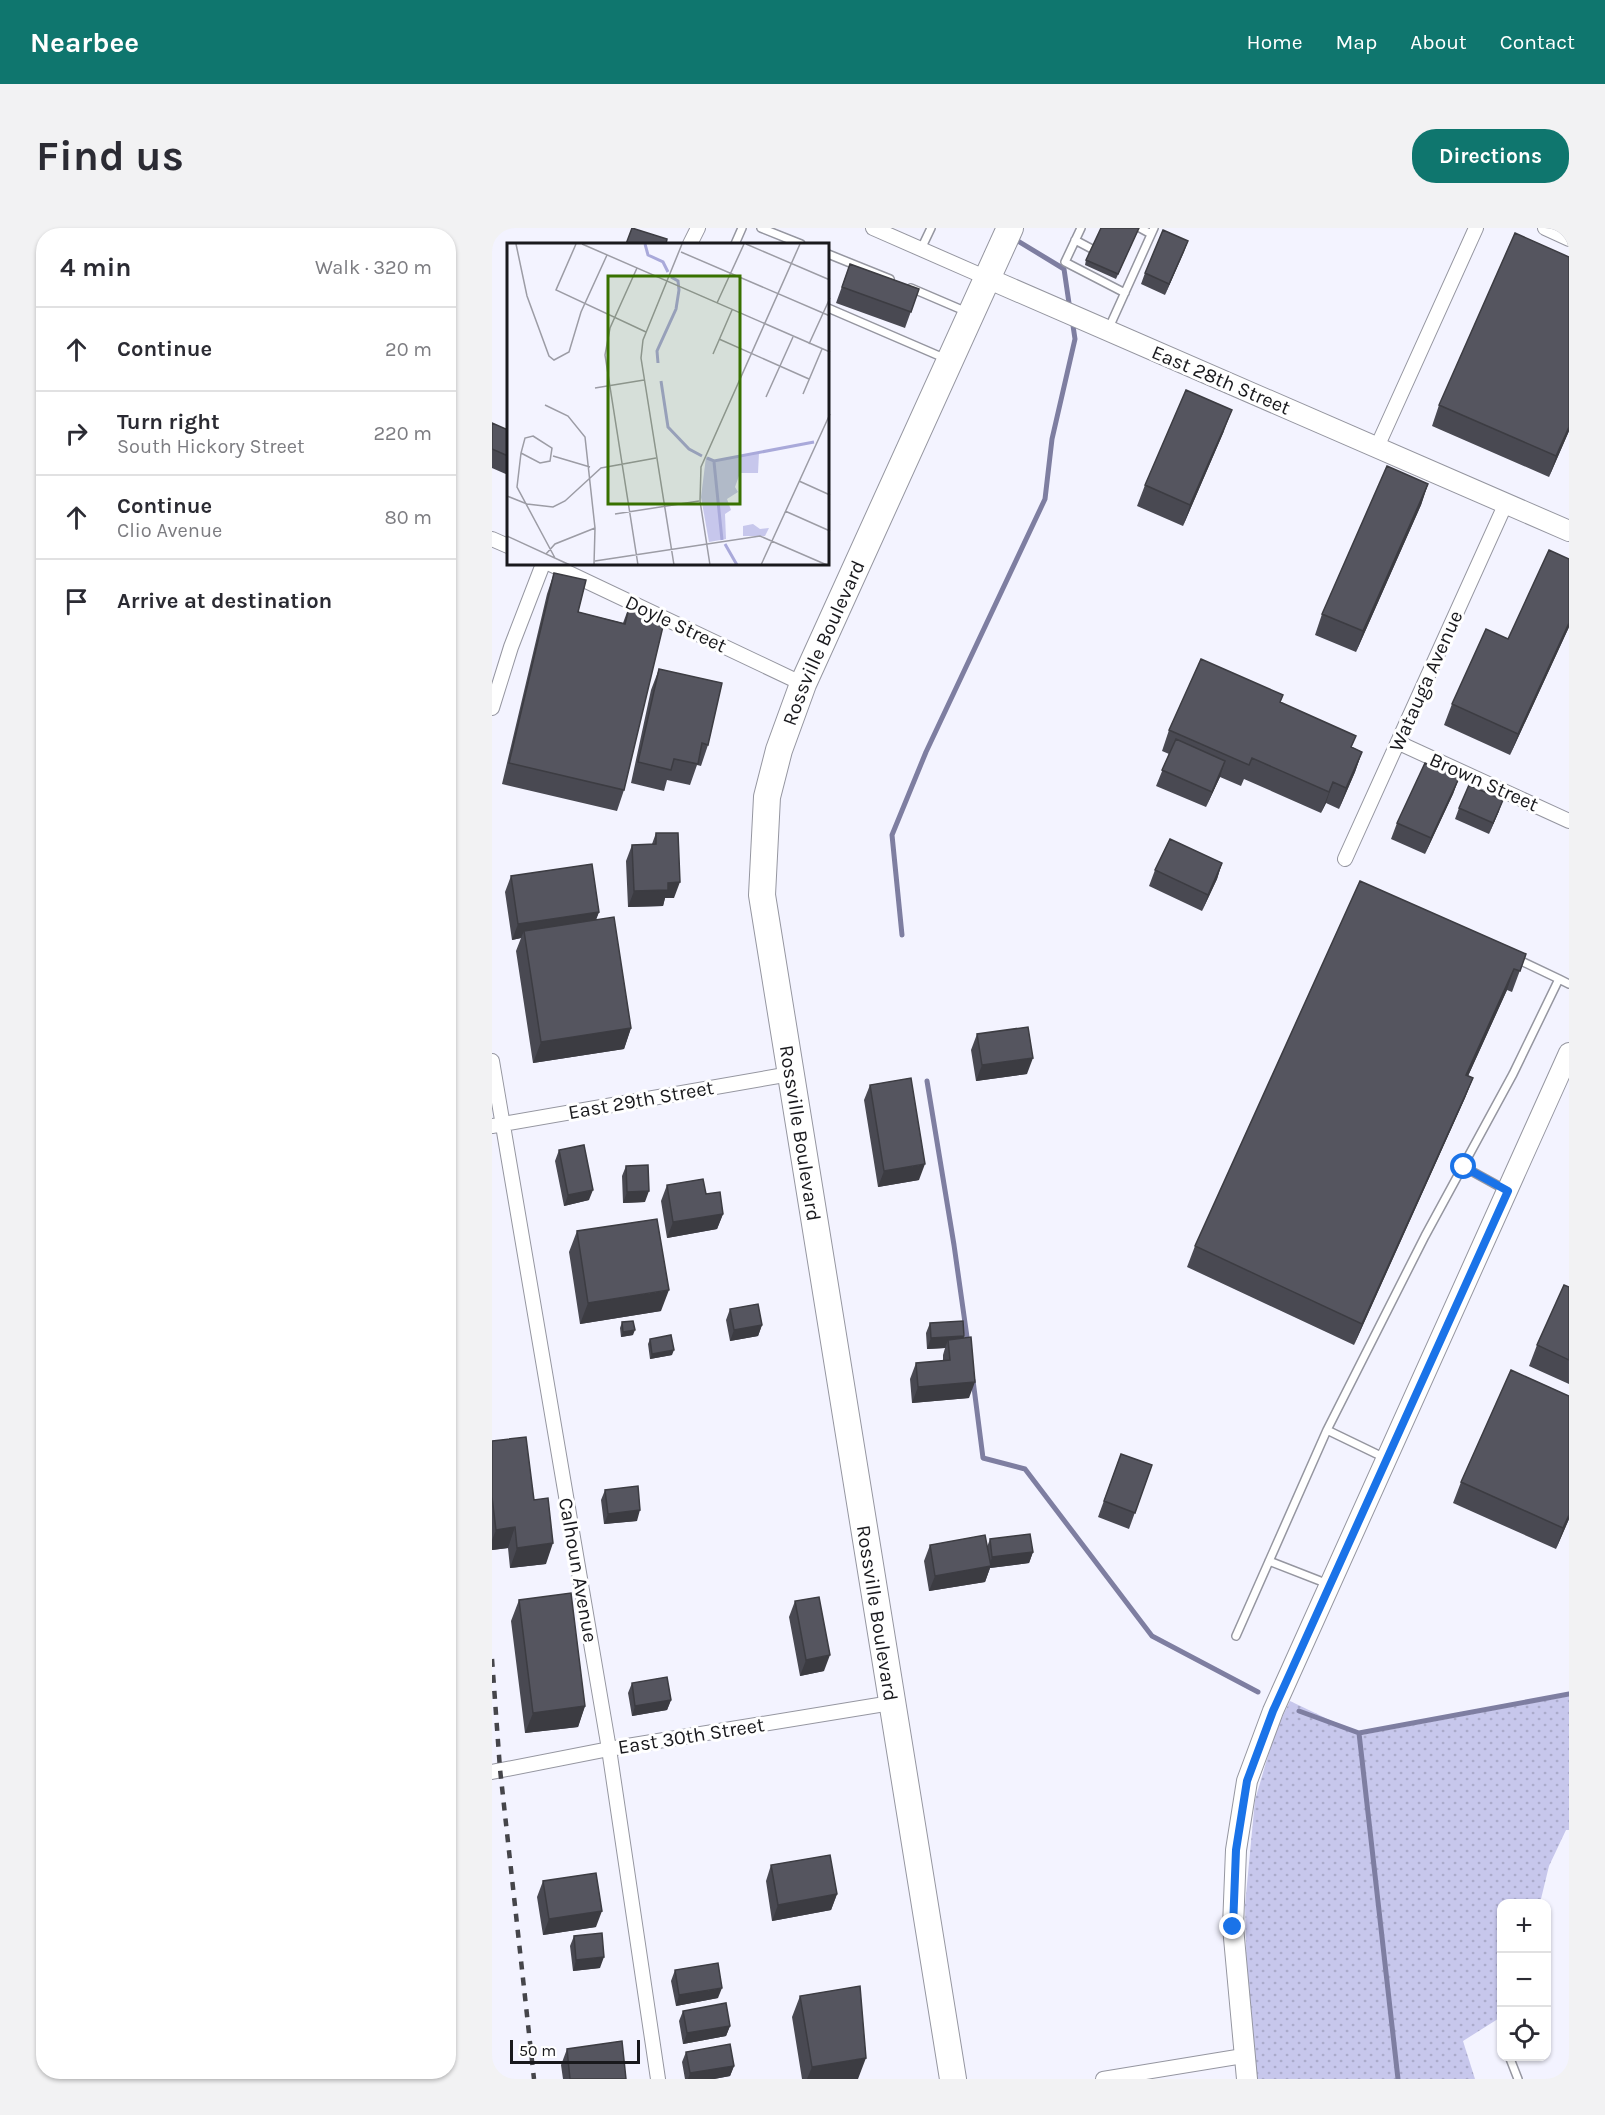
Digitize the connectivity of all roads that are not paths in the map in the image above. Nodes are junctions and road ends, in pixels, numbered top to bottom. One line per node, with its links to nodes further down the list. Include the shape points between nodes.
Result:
1 (698, 228): 14 (street)
2 (742, 228): 15 (lane)
3 (761, 228): 16 (lane)
4 (873, 228): 17 (street, East 28th Street)
5 (932, 228): 17 (lane)
6 (1010, 228): 20 (highway, Rossville Boulevard)
7 (1080, 228): 13 (lane)
8 (1140, 228): 11 (lane)
9 (1476, 228): 28 (street)
10 (1545, 228): 12 (street)
11 (1152, 231): 23 (lane, via 1132,268)
12 (1569, 238)
13 (1075, 240): 18 (lane); 23 (lane, via 1065,262)
14 (690, 243)
15 (735, 243)
16 (795, 243)
17 (921, 249): 20 (street, East 28th Street)
18 (1092, 249)
19 (830, 255): 21 (lane)
20 (987, 278): 25 (highway, Rossville Boulevard); 26 (street, East 28th Street)
21 (896, 281)
22 (906, 286): 25 (lane)
23 (1125, 293): 26 (lane)
24 (830, 309): 27 (lane)
25 (970, 313): 27 (highway, Rossville Boulevard)
26 (1108, 331): 28 (street, East 28th Street)
27 (950, 360): 35 (highway, Rossville Boulevard)
28 (1377, 447): 29 (street, East 28th Street)
29 (1506, 503): 30 (street, East 28th Street); 37 (street, Watauga Avenue)
30 (1569, 531)
31 (492, 539): 32 (street)
32 (507, 546)
33 (542, 566): 36 (street)
34 (554, 566): 35 (street, Doyle Street)
35 (803, 684): 45 (highway, Rossville Boulevard, via 778,750 767,797 762,895)
36 (492, 708)
37 (1399, 743): 38 (street, Brown Street); 39 (street, Watauga Avenue)
38 (1569, 821)
39 (1345, 859)
40 (1507, 954): 41 (lane)
41 (1559, 979): 42 (lane); 47 (lane)
42 (1569, 984)
43 (1569, 1053): 48 (street)
44 (492, 1061): 46 (street, Calhoun Avenue)
45 (790, 1074): 46 (street, East 29th Street); 54 (highway, Rossville Boulevard)
46 (497, 1125): 55 (street, Calhoun Avenue)
47 (1464, 1167): 48 (lane); 49 (lane)
48 (1508, 1191): 50 (street)
49 (1327, 1431): 50 (lane); 51 (lane)
50 (1387, 1459): 52 (street)
51 (1269, 1561): 52 (lane); 53 (lane)
52 (1330, 1585): 57 (street, via 1273,1711 1247,1781 1236,1850 1233,1927)
53 (1236, 1636)
54 (891, 1703): 55 (street, East 30th Street); 60 (highway, Rossville Boulevard)
55 (609, 1749): 56 (street, East 30th Street); 59 (street, Calhoun Avenue)
56 (492, 1772)
57 (1244, 2056): 61 (street); 62 (street)
58 (1511, 2061): 63 (lane)
59 (658, 2079)
60 (953, 2079)
61 (1102, 2079)
62 (1247, 2079)
63 (1518, 2079)

